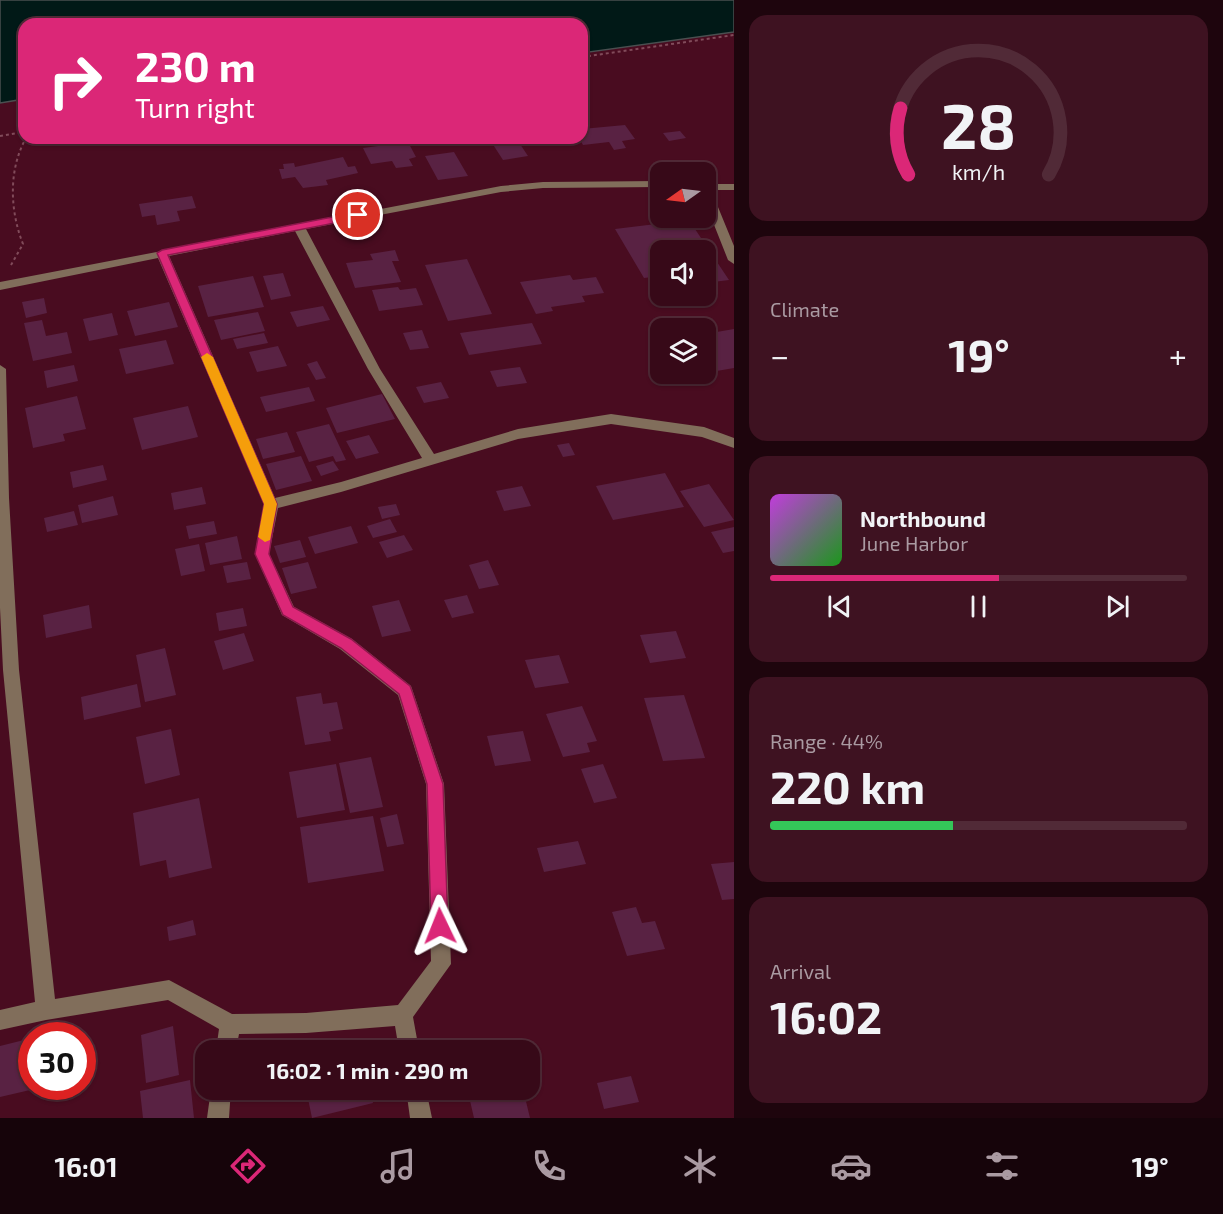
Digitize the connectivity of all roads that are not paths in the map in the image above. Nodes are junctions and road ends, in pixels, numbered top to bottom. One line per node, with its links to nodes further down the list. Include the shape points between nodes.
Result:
1 (650, 184): 5 (street, via 501,189)
2 (716, 188): 3 (street)
3 (734, 188)
4 (716, 215): 7 (street)
5 (299, 227): 6 (street); 11 (street, via 374,369)
6 (162, 253): 8 (street); 12 (street)
7 (734, 260)
8 (0, 286)
9 (0, 369): 13 (street)
10 (734, 443): 11 (street, via 704,432 611,419 518,434)
11 (430, 460): 12 (street)
12 (271, 504): 15 (street, via 262,554 288,611 346,644 405,691 435,784 441,964)
13 (3, 560): 14 (street)
14 (46, 1010): 16 (street); 17 (street, via 169,990)
15 (403, 1015): 17 (street); 19 (street)
16 (0, 1020)
17 (230, 1024): 18 (street)
18 (228, 1040)
19 (407, 1040)
20 (220, 1100): 22 (street)
21 (418, 1100): 23 (street)
22 (218, 1118)
23 (421, 1118)

